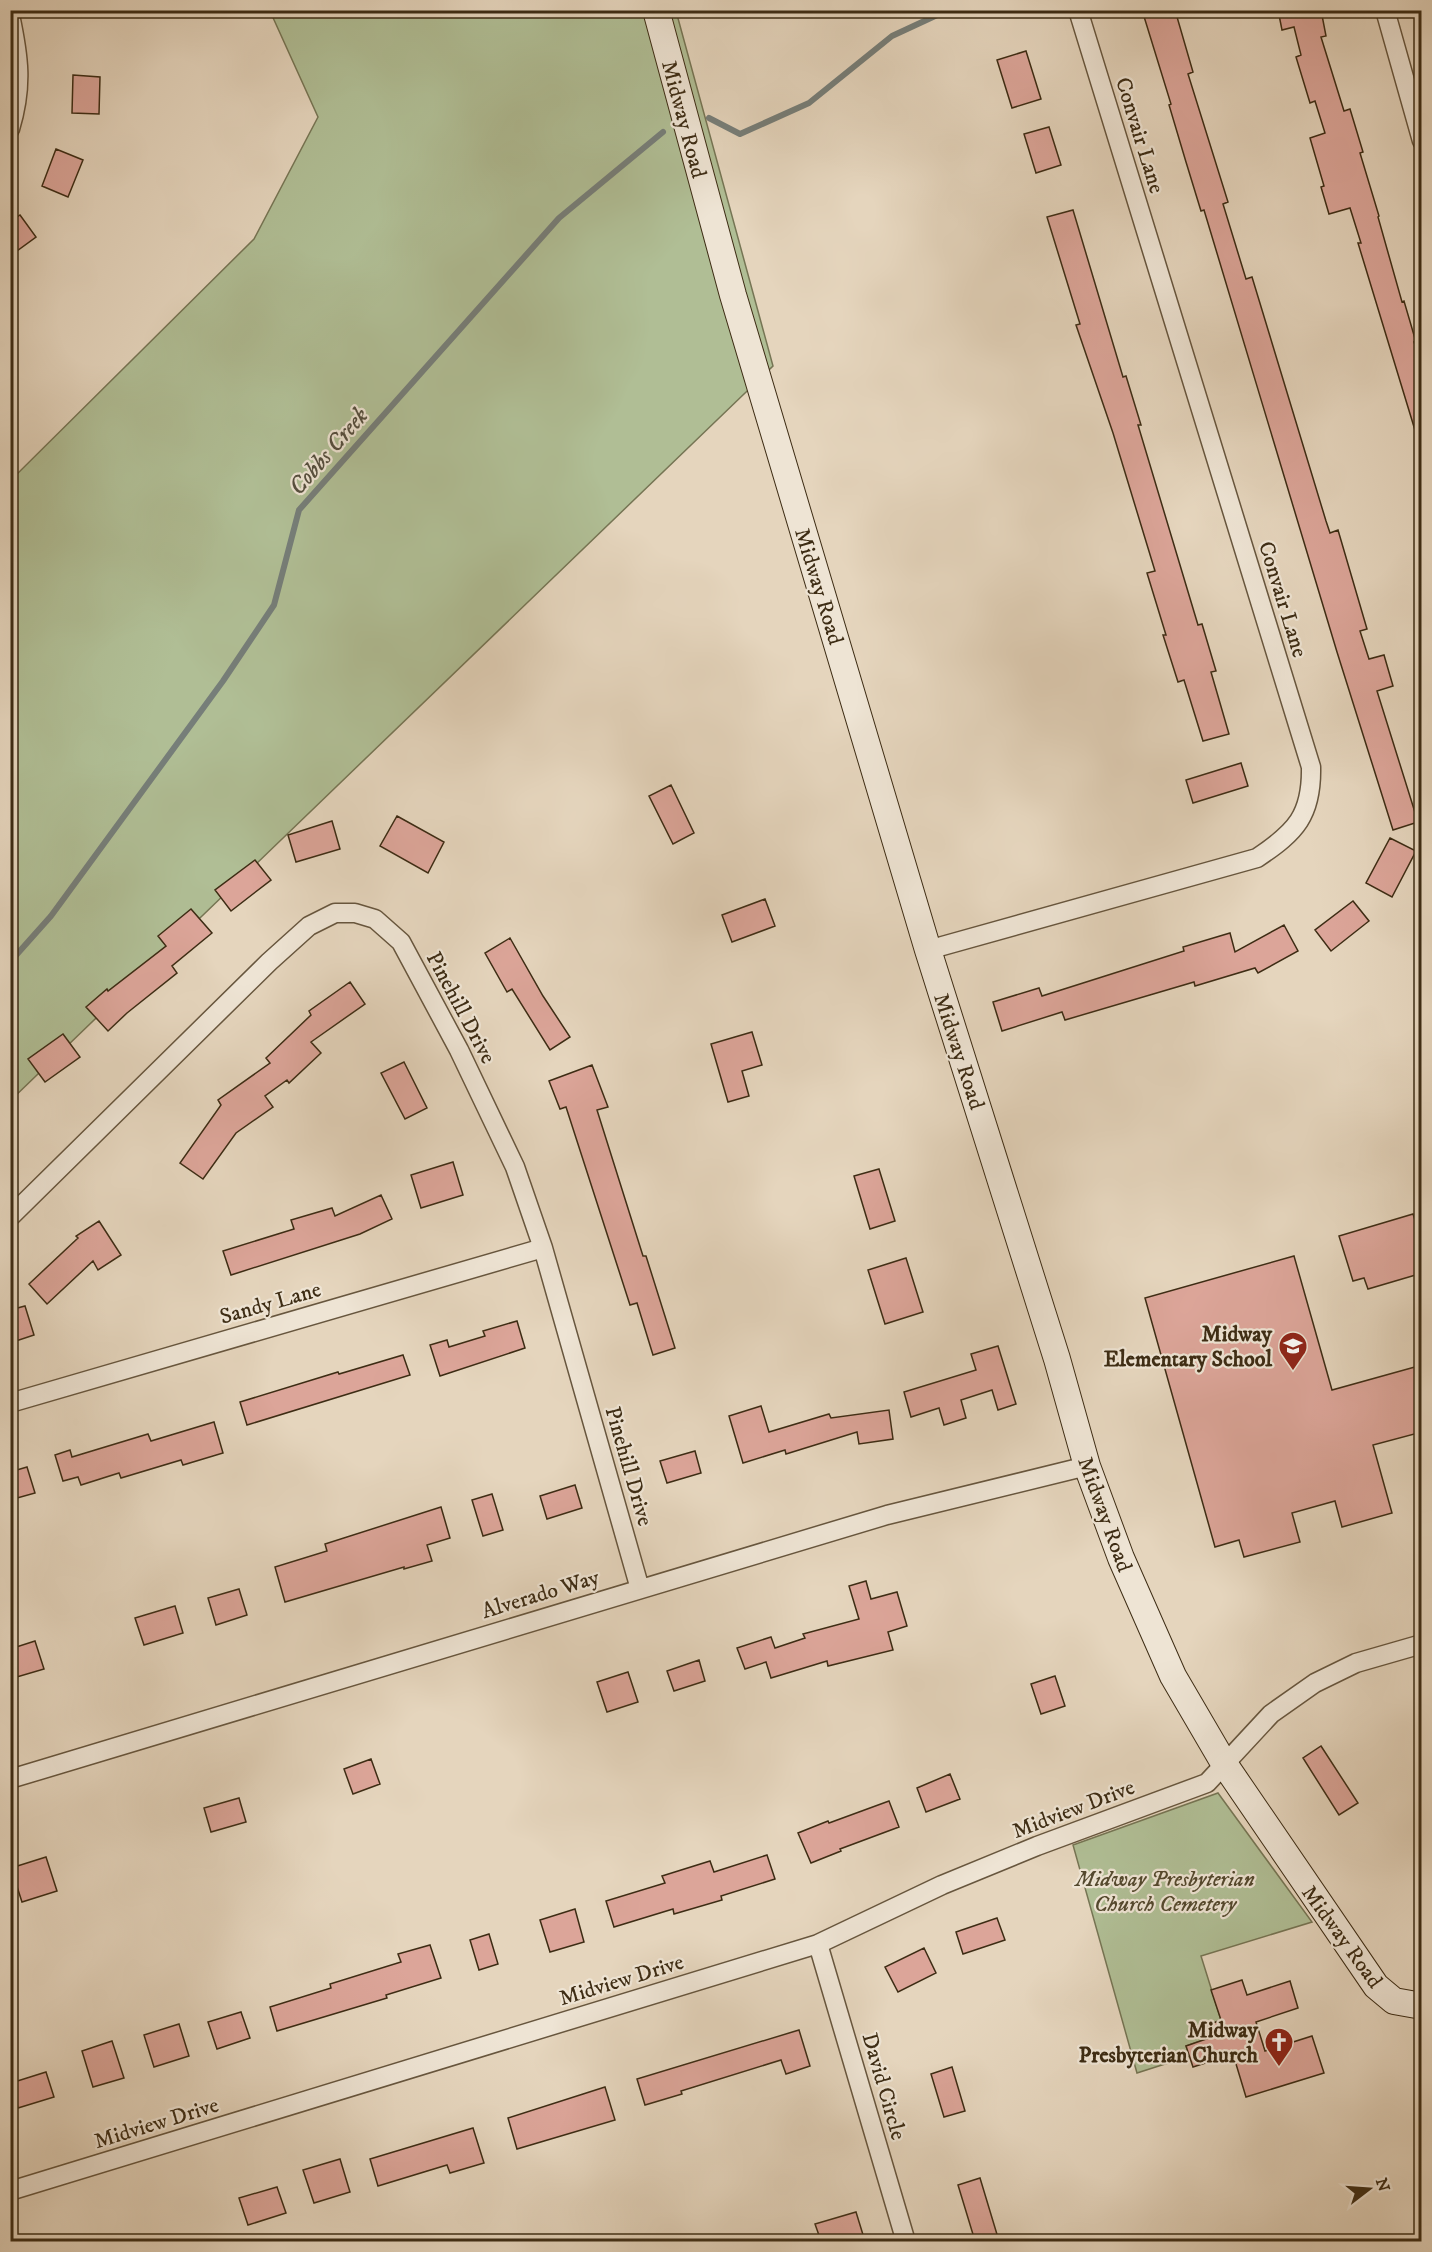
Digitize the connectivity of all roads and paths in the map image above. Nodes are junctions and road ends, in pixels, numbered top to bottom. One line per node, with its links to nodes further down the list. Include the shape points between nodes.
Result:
1 (656, 10): 7 (street, Midway Road, via 733,295)
2 (1078, 10): 7 (street, Convair Lane, via 1311,766 1312,789 1297,825 1278,845 1257,858)
3 (1384, 10): 6 (street)
4 (10, 15): 5 (street, via 19,59 18,95)
5 (10, 129)
6 (1422, 141)
7 (928, 950): 11 (street, Midway Road, via 1054,1347)
8 (10, 1217): 9 (street, Pinehill Drive, via 309,926 335,913 355,913 375,918 401,942 515,1167)
9 (543, 1248): 10 (street, Sandy Lane); 12 (street, Pinehill Drive)
10 (10, 1403)
11 (1087, 1466): 12 (street, Alverado Way, via 886,1515); 14 (street, Midway Road, via 1121,1558 1173,1676)
12 (640, 1589): 15 (street, Alverado Way)
13 (1422, 1644): 14 (street, Midview Drive, via 1356,1663 1315,1683 1271,1714)
14 (1225, 1765): 16 (street, Midview Drive, via 1207,1783 942,1885); 17 (street, Midway Road, via 1376,1986 1394,2001)
15 (10, 1779)
16 (819, 1944): 18 (street, Midview Drive); 19 (street, David Circle)
17 (1422, 2006)
18 (10, 2192)
19 (906, 2241)

